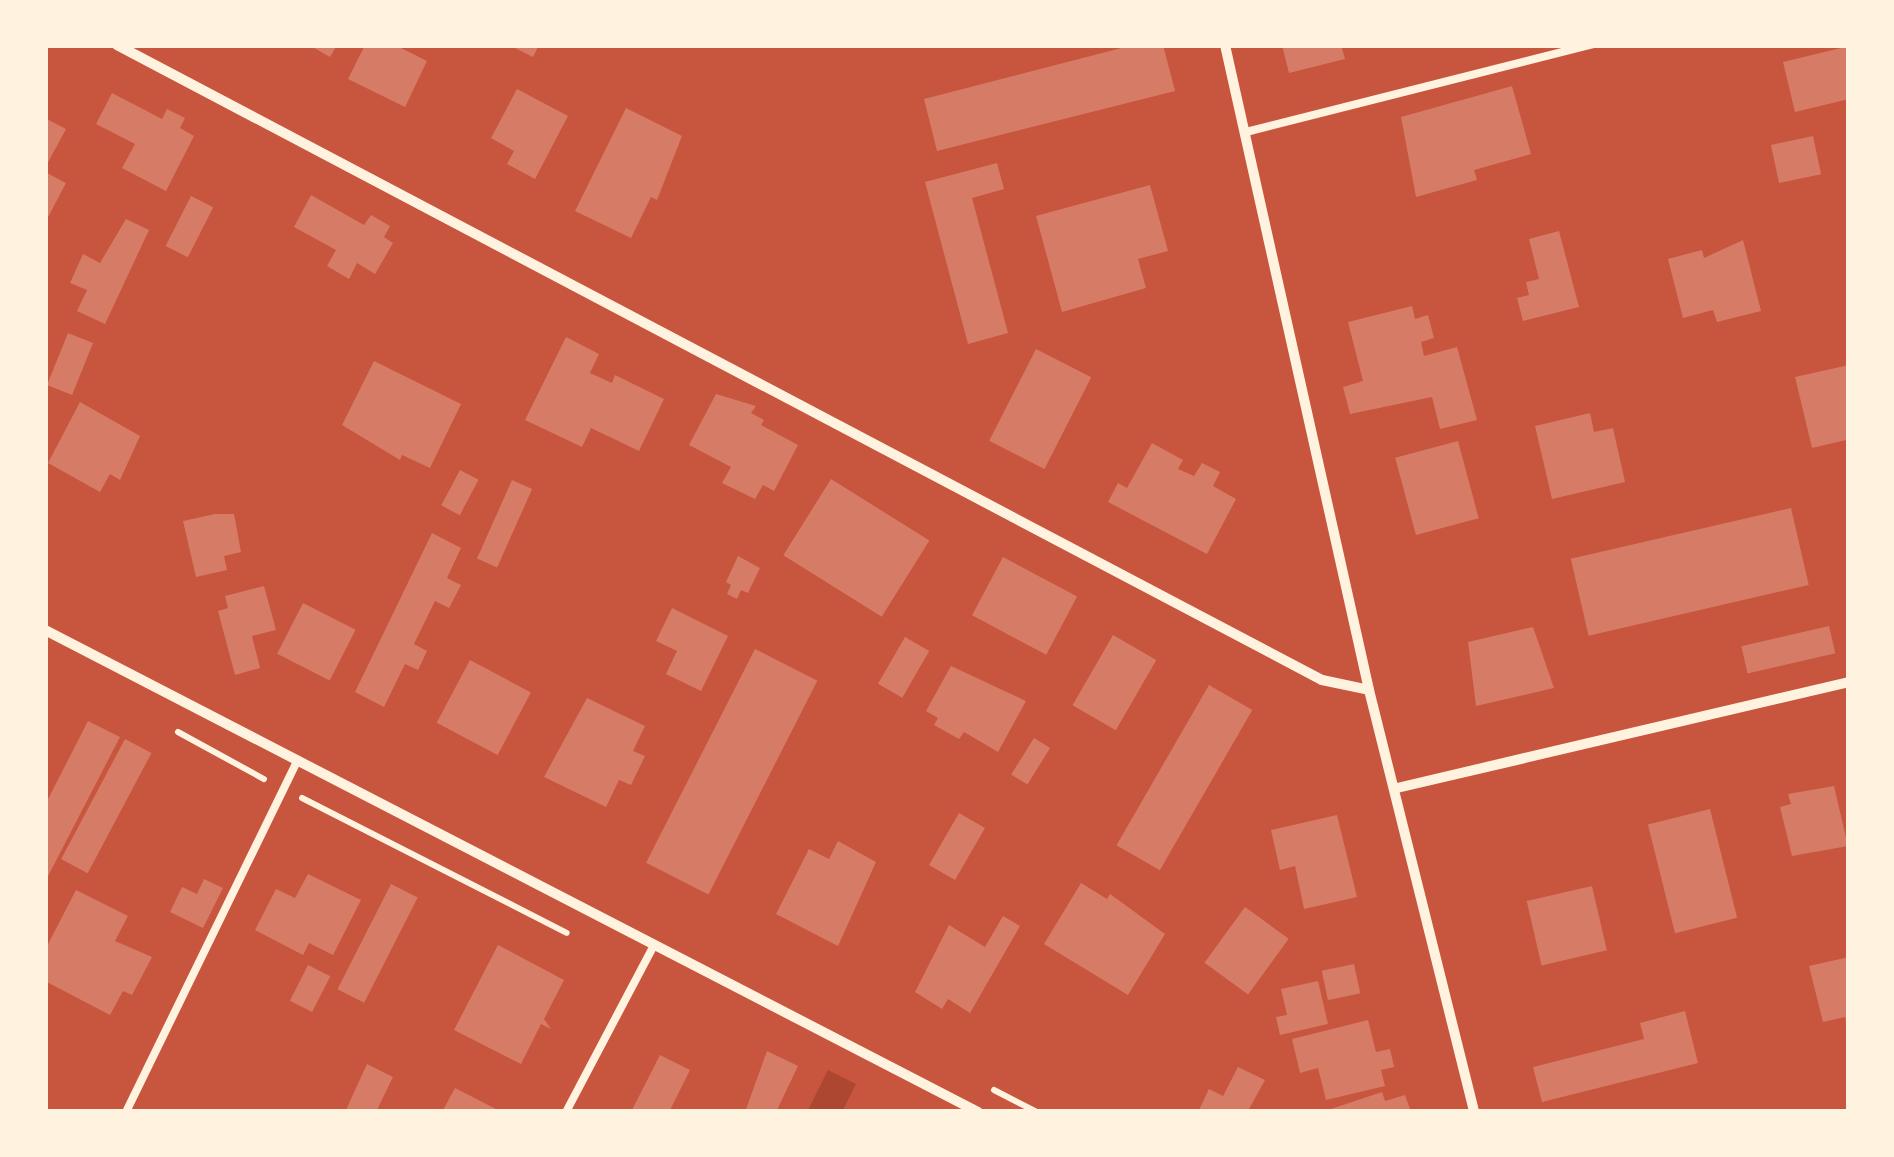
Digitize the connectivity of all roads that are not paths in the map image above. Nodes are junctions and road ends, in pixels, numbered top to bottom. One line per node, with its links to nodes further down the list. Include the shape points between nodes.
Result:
1 (117, 45): 7 (street, via 1322,680)
2 (1225, 45): 4 (street)
3 (1591, 45): 4 (lane)
4 (1246, 132): 7 (street)
5 (45, 630): 8 (street)
6 (1849, 682): 9 (street)
7 (1369, 690): 9 (street)
8 (298, 760): 10 (street); 11 (lane)
9 (1396, 788): 14 (street)
10 (654, 945): 12 (lane); 13 (street)
11 (126, 1112)
12 (566, 1112)
13 (978, 1112)
14 (1474, 1112)

